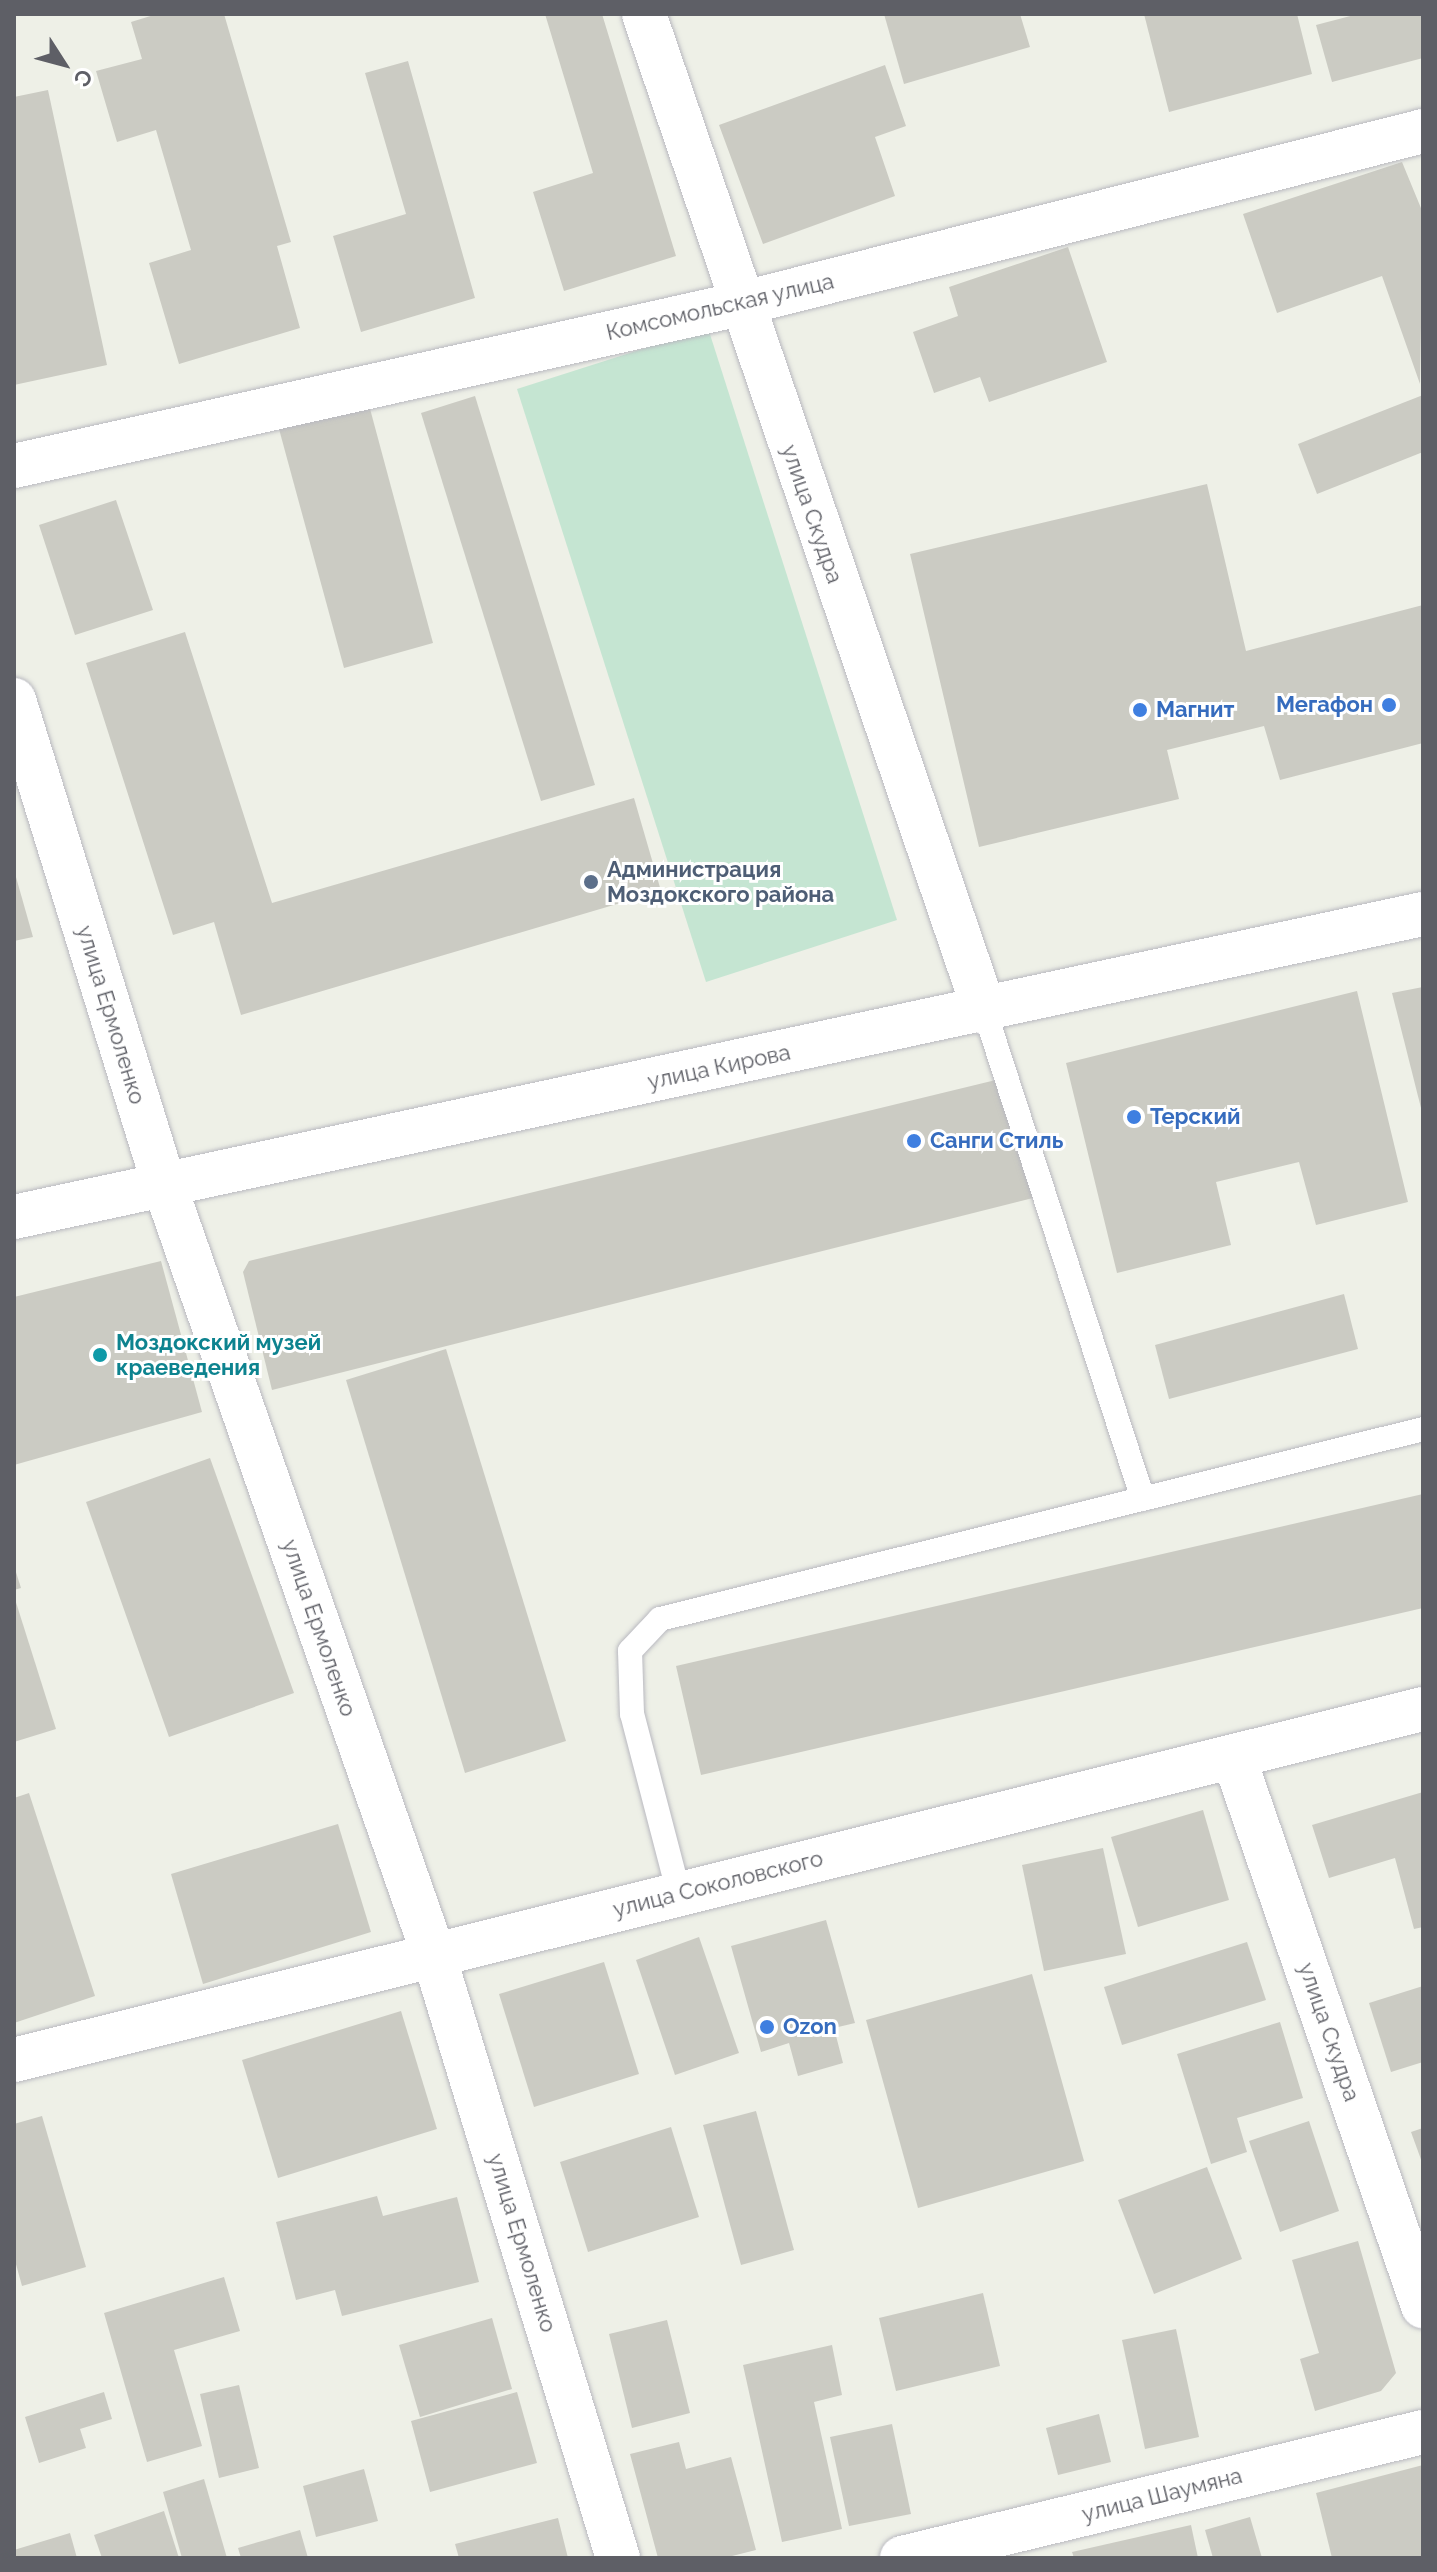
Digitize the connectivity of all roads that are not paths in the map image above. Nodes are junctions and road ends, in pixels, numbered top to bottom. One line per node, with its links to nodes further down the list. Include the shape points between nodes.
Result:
1 (644, 14): 3 (street, улица Скудра)
2 (1423, 131): 3 (street, Комсомольская улица)
3 (740, 304): 4 (street, Комсомольская улица); 7 (street, улица Скудра)
4 (14, 466)
5 (14, 700): 8 (street, улица Ермоленко)
6 (1423, 914): 7 (street, улица Кирова)
7 (985, 1012): 8 (street, улица Кирова); 11 (lane)
8 (163, 1181): 9 (street, улица Кирова); 15 (street, улица Ермоленко)
9 (14, 1217)
10 (1423, 1429): 11 (lane)
11 (1143, 1499): 14 (lane, via 660,1619 630,1651 632,1714)
12 (1423, 1709): 13 (street, улица Соколовского)
13 (1234, 1758): 14 (street, улица Соколовского); 17 (street, улица Скудра)
14 (679, 1894): 15 (street, улица Соколовского)
15 (433, 1953): 16 (street, улица Соколовского); 19 (street, улица Ермоленко)
16 (14, 2060)
17 (1423, 2306)
18 (1423, 2432): 20 (street, улица Шаумяна)
19 (618, 2558)
20 (902, 2558)

